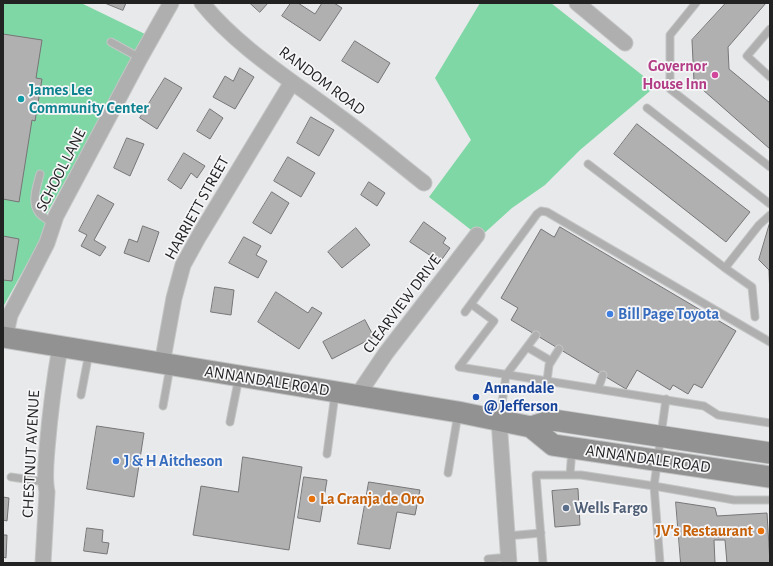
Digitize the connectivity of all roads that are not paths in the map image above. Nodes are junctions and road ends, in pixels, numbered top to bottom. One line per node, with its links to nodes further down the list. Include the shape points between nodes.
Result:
1 (171, 3): 10 (street, SCHOOL LANE)
2 (202, 3): 12 (street, RANDOM ROAD, via 238,40)
3 (577, 3): 9 (street)
4 (685, 3): 6 (lane)
5 (696, 3): 6 (lane)
6 (688, 12): 15 (lane, via 670,35 670,89)
7 (770, 29): 11 (lane, via 747,56)
8 (111, 42): 10 (lane)
9 (625, 43)
10 (140, 58): 20 (street, SCHOOL LANE)
11 (770, 77)
12 (292, 82): 17 (street, RANDOM ROAD); 34 (street, HARRIETT STREET, via 183,265 174,298)
13 (647, 108): 18 (lane)
14 (588, 164): 22 (lane)
15 (770, 167)
16 (40, 174): 20 (lane, via 36,189 36,206 40,214)
17 (424, 183)
18 (770, 204)
19 (770, 214): 22 (lane)
20 (53, 224): 27 (street, SCHOOL LANE, via 47,242 10,315)
21 (477, 235): 42 (street, CLEARVIEW DRIVE, via 386,353)
22 (725, 268): 25 (lane, via 752,287)
23 (471, 304): 24 (lane); 28 (lane, via 541,211 547,212); 35 (lane, via 494,321 459,367)
24 (465, 312)
25 (755, 317)
26 (536, 335): 30 (lane)
27 (4, 338): 29 (main road, ANNANDALE ROAD)
28 (770, 342)
29 (60, 347): 32 (main road, ANNANDALE ROAD); 59 (street, CHESTNUT AVENUE, via 53,387)
30 (527, 347): 33 (lane); 35 (lane)
31 (559, 349): 33 (lane)
32 (89, 351): 34 (main road, ANNANDALE ROAD); 41 (lane)
33 (551, 361): 38 (lane)
34 (166, 365): 37 (main road, ANNANDALE ROAD); 44 (lane)
35 (506, 375): 38 (lane); 46 (lane)
36 (603, 375): 39 (lane)
37 (239, 376): 40 (main road, ANNANDALE ROAD); 47 (lane)
38 (548, 381): 39 (lane)
39 (598, 389): 43 (lane)
40 (335, 392): 42 (main road, ANNANDALE ROAD); 53 (lane)
41 (81, 395)
42 (357, 396): 45 (main road, ANNANDALE ROAD)
43 (666, 399): 48 (lane, via 704,406 718,415); 50 (lane)
44 (163, 406)
45 (458, 412): 46 (main road, ANNANDALE ROAD); 55 (lane)
46 (499, 420): 49 (main road, ANNANDALE ROAD); 63 (street)
47 (230, 422)
48 (770, 423)
49 (531, 427): 50 (main road, ANNANDALE ROAD, via 553,420); 51 (main road, ANNANDALE ROAD, via 553,444)
50 (661, 435): 52 (main road, ANNANDALE ROAD); 54 (lane)
51 (572, 448): 54 (main road, ANNANDALE ROAD); 56 (lane)
52 (770, 453)
53 (327, 454)
54 (657, 460): 58 (main road, ANNANDALE ROAD); 60 (lane)
55 (448, 473)
56 (570, 475): 60 (lane); 62 (lane, via 536,475)
57 (12, 477): 59 (lane)
58 (770, 477)
59 (45, 482): 66 (street, CHESTNUT AVENUE, via 47,492)
60 (654, 486): 61 (lane, via 734,500); 68 (lane)
61 (770, 500)
62 (541, 533): 63 (lane); 67 (lane)
63 (507, 536): 65 (street)
64 (488, 559): 65 (lane)
65 (509, 560)
66 (43, 563)
67 (543, 563)
68 (660, 563)

